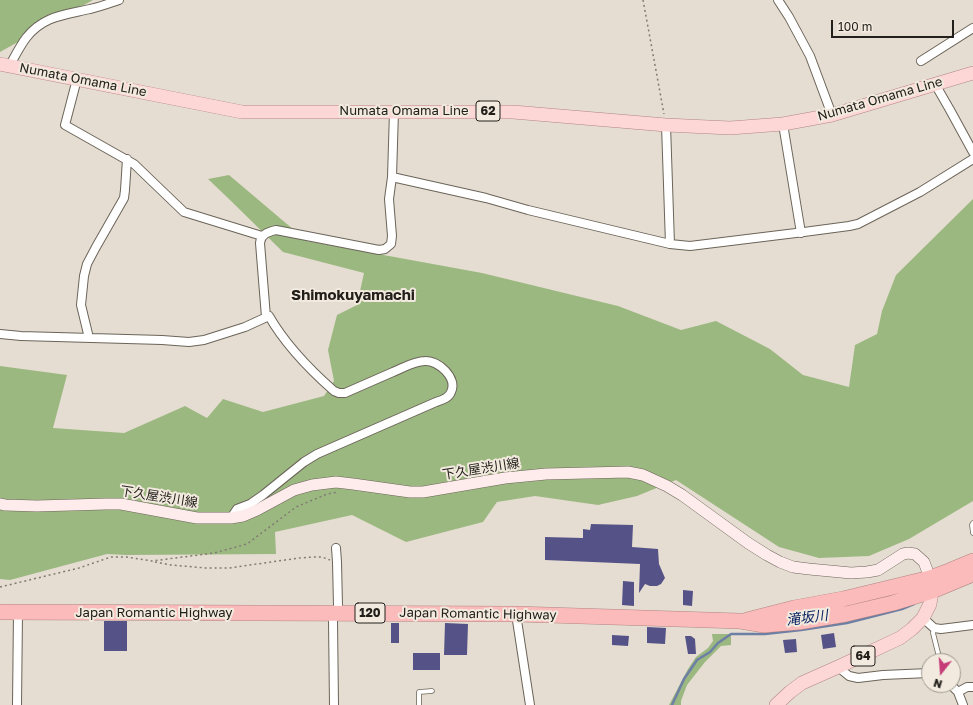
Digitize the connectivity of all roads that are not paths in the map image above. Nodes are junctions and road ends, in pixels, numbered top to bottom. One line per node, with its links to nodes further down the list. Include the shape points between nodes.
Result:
1 (119, 0): 5 (street, via 46,20 26,38)
2 (778, 0): 10 (street, via 810,56)
3 (973, 28): 4 (street)
4 (921, 61)
5 (5, 66): 7 (main road, Numata Omama Line / 62)
6 (973, 73): 8 (main road, Numata Omama Line / 62)
7 (77, 79): 9 (main road, Numata Omama Line / 62, via 242,112); 14 (street, via 65,125)
8 (935, 84): 10 (main road, Numata Omama Line / 62); 13 (street)
9 (394, 111): 12 (main road, Numata Omama Line / 62, via 512,112); 16 (street)
10 (832, 115): 11 (main road, Numata Omama Line / 62)
11 (783, 124): 12 (main road, Numata Omama Line / 62, via 730,128); 17 (street)
12 (666, 125): 19 (street)
13 (973, 152)
14 (127, 159): 18 (street, via 184,212); 22 (street, via 124,198 93,252 84,276 81,305)
15 (973, 159): 17 (street, via 920,192 858,224)
16 (392, 177): 18 (street, via 389,200 392,236 391,244 385,249 379,250 276,230); 19 (street)
17 (801, 232): 19 (street, via 690,246)
18 (262, 236): 20 (street, via 260,243)
19 (670, 244)
20 (266, 317): 22 (street, via 245,327 189,342); 24 (street, via 269,316 277,330 303,360 339,393 345,393 424,360 432,361 446,372 451,379 452,391 436,402 317,454 263,496 237,509)
21 (0, 334): 22 (street)
22 (89, 338)
23 (0, 504): 24 (main road, 下久屋渋川線, via 121,504 197,518)
24 (231, 518): 30 (main road, 下久屋渋川線, via 257,510 294,490 336,482 423,492 505,478 628,472 643,475 667,486 748,543 780,562 809,570 851,573 878,570 903,554 915,554 924,562)
25 (973, 523): 26 (lane)
26 (973, 533)
27 (336, 548): 33 (street, via 338,606)
28 (973, 561): 30 (highway, Japan Romantic Highway / 120, via 949,571)
29 (973, 574): 30 (highway, Japan Romantic Highway / 120)
30 (931, 585): 34 (highway, Japan Romantic Highway / 120, via 893,602 846,614 764,625 740,621); 35 (main road, 64, via 930,604)
31 (0, 612): 32 (highway, Japan Romantic Highway / 120)
32 (18, 612): 33 (highway, Japan Romantic Highway / 120); 45 (street)
33 (335, 613): 34 (highway, Japan Romantic Highway / 120); 46 (street)
34 (516, 614): 48 (street)
35 (923, 618): 37 (street); 39 (main road, 64, via 900,638)
36 (973, 625): 37 (street)
37 (934, 628): 38 (lane)
38 (938, 653)
39 (838, 667): 40 (street, via 850,676 858,678); 49 (main road, 64, via 802,683)
40 (921, 673)
41 (973, 686): 42 (street)
42 (961, 690)
43 (432, 691): 47 (lane, via 419,692)
44 (958, 693): 50 (street)
45 (17, 705)
46 (334, 705)
47 (419, 705)
48 (530, 705)
49 (776, 705)
50 (964, 705)

